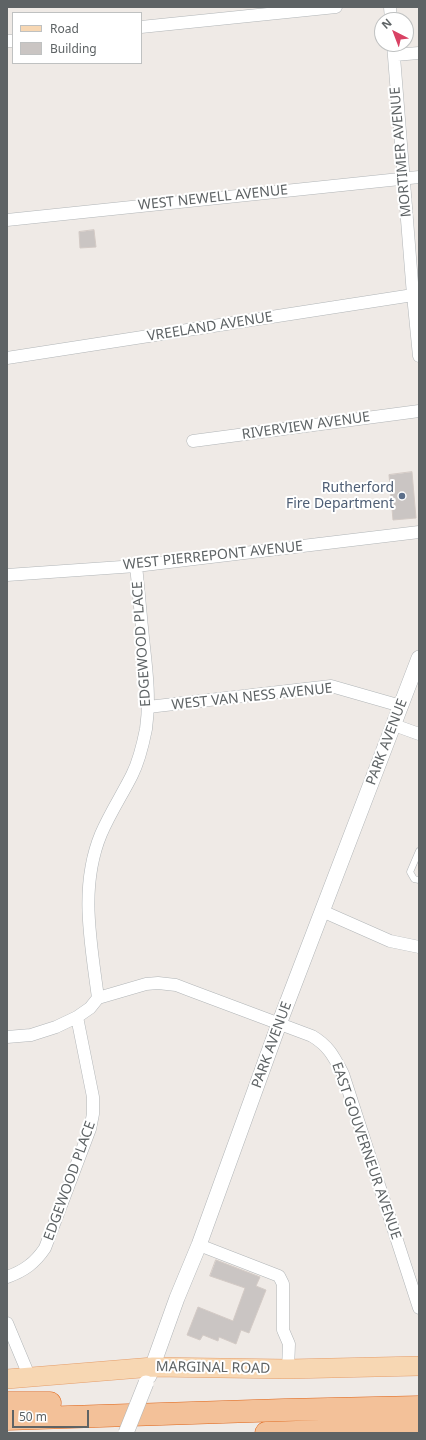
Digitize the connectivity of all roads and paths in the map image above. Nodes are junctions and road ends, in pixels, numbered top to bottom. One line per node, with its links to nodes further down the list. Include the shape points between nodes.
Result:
1 (336, 7): 2 (street)
2 (142, 27)
3 (393, 52): 5 (street, MORTIMER AVENUE)
4 (419, 177): 5 (street, WEST NEWELL AVENUE)
5 (403, 179): 6 (street, WEST NEWELL AVENUE); 7 (street, MORTIMER AVENUE)
6 (7, 220)
7 (413, 295): 8 (street, MORTIMER AVENUE); 9 (street, VREELAND AVENUE)
8 (419, 356)
9 (7, 358)
10 (419, 411): 11 (street, RIVERVIEW AVENUE)
11 (193, 441)
12 (419, 532): 13 (street, WEST PIERREPONT AVENUE)
13 (136, 566): 14 (street, WEST PIERREPONT AVENUE); 17 (street, EDGEWOOD PLACE)
14 (7, 575)
15 (419, 658): 16 (street, PARK AVENUE)
16 (401, 706): 17 (street, WEST VAN NESS AVENUE, via 331,686); 18 (street, PARK AVENUE)
17 (148, 707): 24 (street, EDGEWOOD PLACE, via 140,754 133,774 100,836 90,877 88,919)
18 (394, 725): 19 (street); 22 (street, PARK AVENUE)
19 (419, 734)
20 (419, 851): 21 (lane, via 410,872 414,879)
21 (419, 880)
22 (322, 912): 23 (street, via 390,941); 26 (street, PARK AVENUE)
23 (419, 947)
24 (98, 998): 25 (street, via 90,1008); 26 (street, EAST GOUVERNEUR AVENUE, via 146,984 176,985)
25 (76, 1017): 27 (street, via 31,1035); 29 (street, EDGEWOOD PLACE, via 93,1097 90,1129 45,1248 29,1267)
26 (279, 1024): 28 (street, PARK AVENUE); 30 (street, EAST GOUVERNEUR AVENUE, via 323,1042 337,1062)
27 (7, 1037)
28 (199, 1245): 33 (street, via 279,1276 283,1284 283,1330 289,1344); 34 (street, PARK AVENUE)
29 (7, 1277)
30 (419, 1308)
31 (7, 1323): 35 (street)
32 (419, 1366): 33 (main road, MARGINAL ROAD)
33 (288, 1369): 34 (main road, MARGINAL ROAD)
34 (150, 1375): 35 (main road, MARGINAL ROAD); 42 (street, PARK AVENUE, bridge)
35 (30, 1378): 36 (main road, MARGINAL ROAD)
36 (7, 1380)
37 (7, 1403): 39 (highway, via 136,1403)
38 (419, 1407): 39 (highway)
39 (284, 1410): 40 (highway)
40 (7, 1419)
41 (419, 1428): 43 (highway)
42 (126, 1433)
43 (266, 1433)

